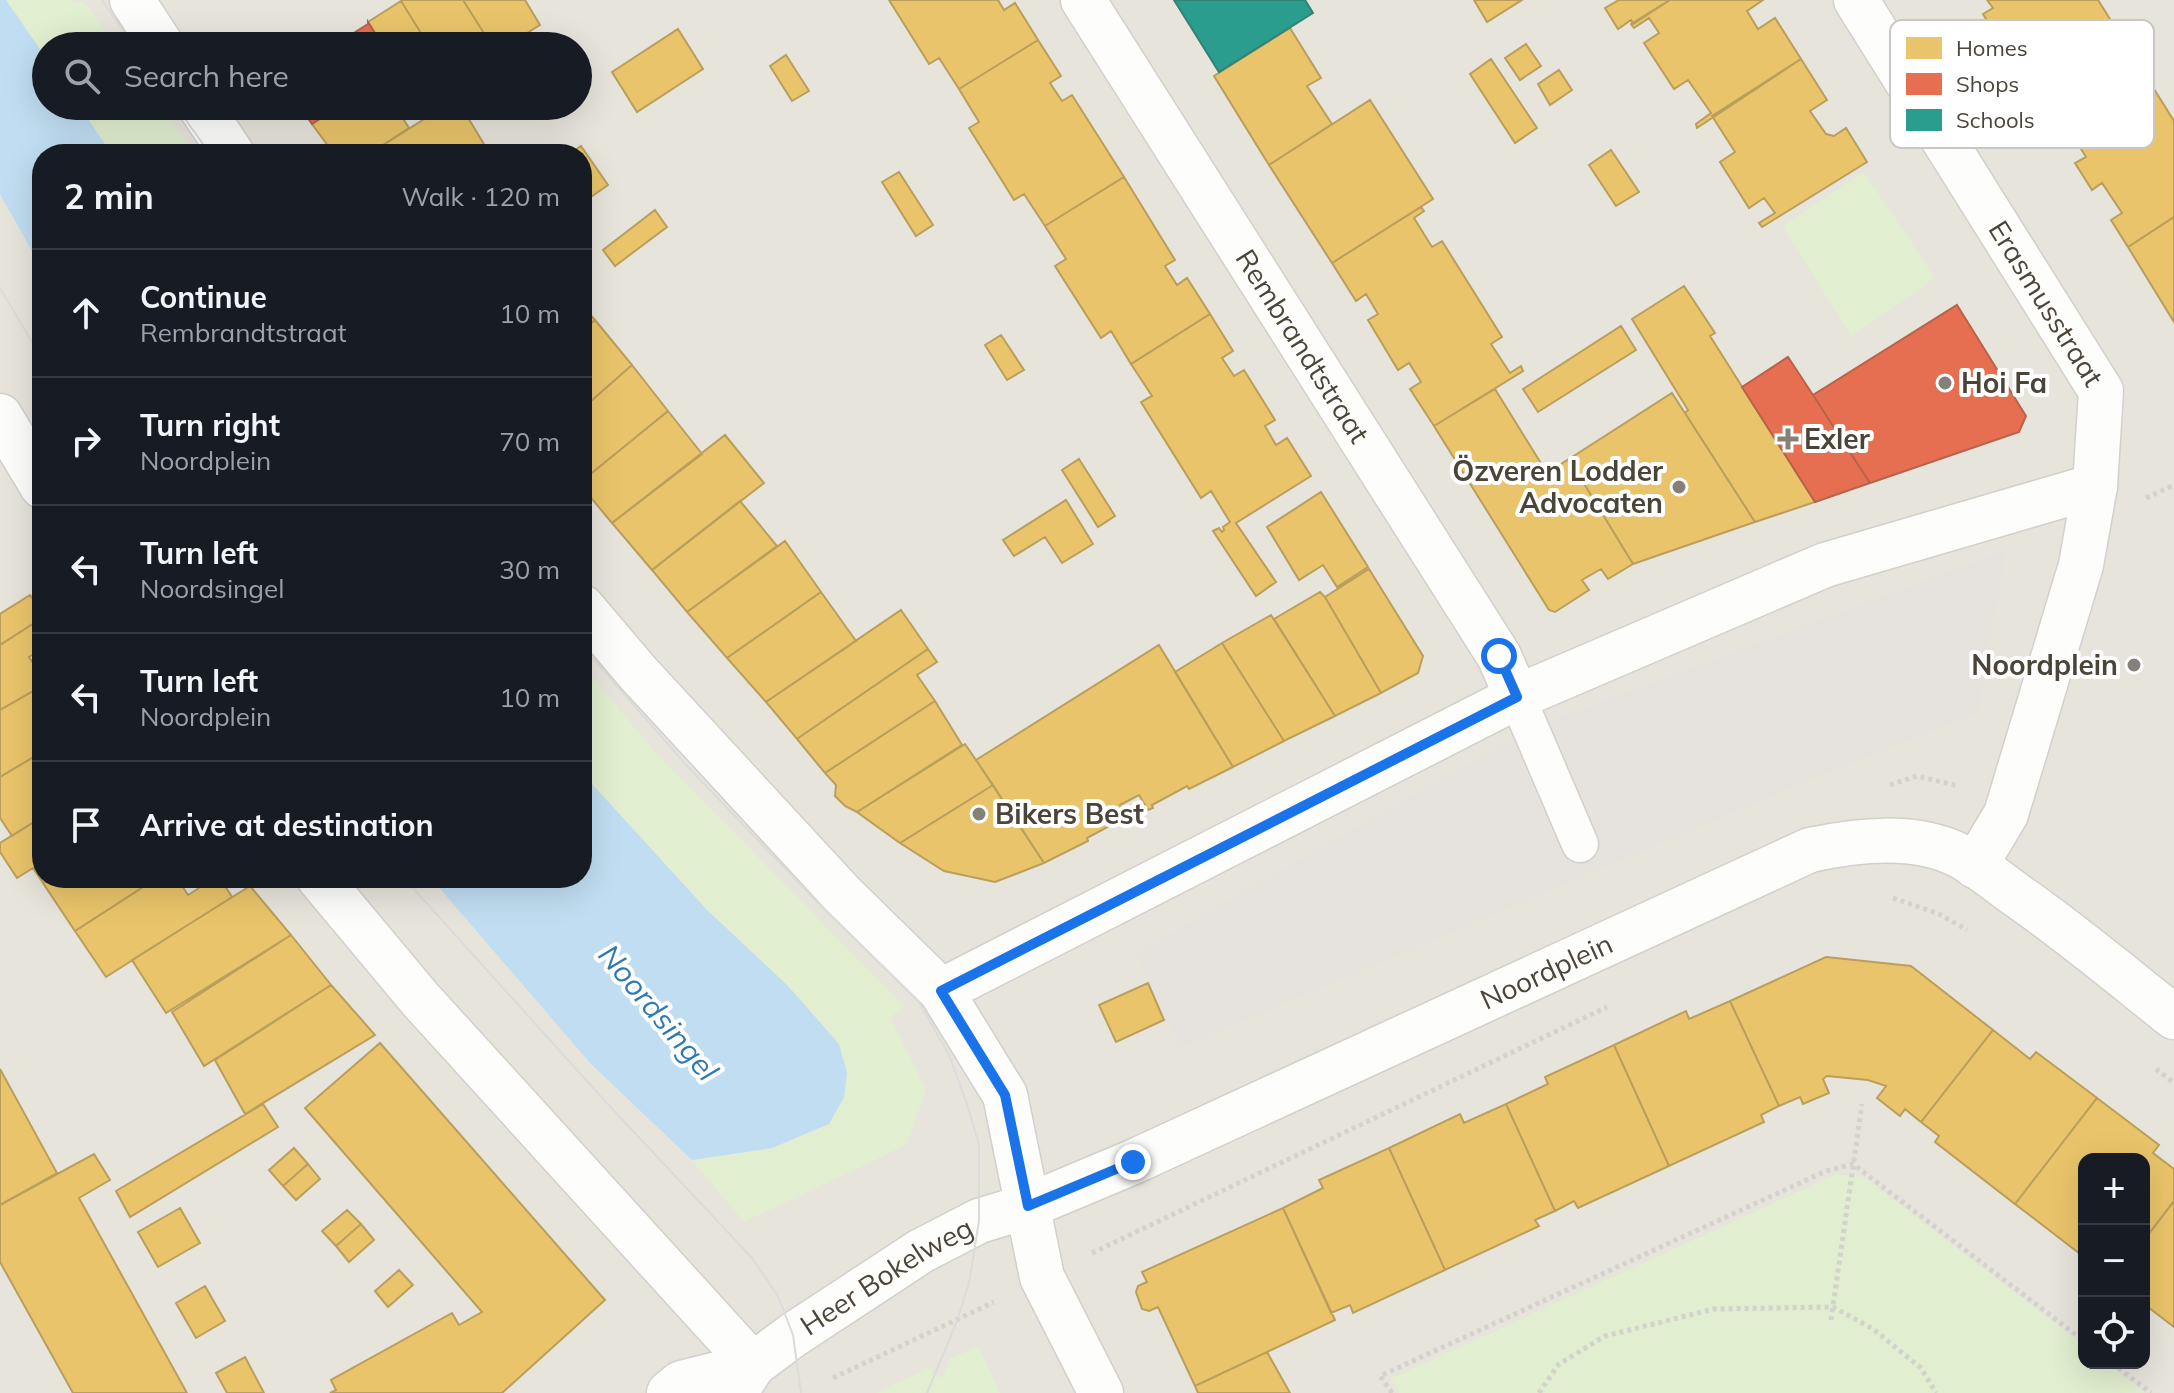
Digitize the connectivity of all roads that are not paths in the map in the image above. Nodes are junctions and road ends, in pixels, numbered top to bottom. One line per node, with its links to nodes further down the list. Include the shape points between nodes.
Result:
1 (132, 0): 4 (street)
2 (1083, 0): 13 (street, Rembrandtstraat, via 1499,656)
3 (1856, 0): 5 (street, Erasmusstraat)
4 (153, 32)
5 (1890, 54)
6 (209, 120): 7 (street)
7 (225, 144)
8 (1949, 148): 11 (street, Erasmusstraat, via 2101,391)
9 (0, 416): 10 (street)
10 (32, 469)
11 (2095, 486): 13 (street, via 1825,565); 15 (street, Erasmusstraat, via 2081,565 2006,814)
12 (592, 619): 17 (street, via 842,894)
13 (1517, 697): 14 (lane); 17 (street)
14 (1580, 844)
15 (1975, 866): 18 (street, Noordplein); 19 (street, Noordplein, via 1930,847 1880,839 1810,850)
16 (327, 888): 20 (street)
17 (941, 991): 19 (street, via 1005,1095)
18 (2174, 1017)
19 (1028, 1206): 20 (street, Heer Bokelweg, via 979,1221 921,1251 793,1335); 22 (street, via 1042,1277)
20 (744, 1379): 21 (street, Heer Bokelweg, via 681,1383)
21 (669, 1393)
22 (1101, 1393)

